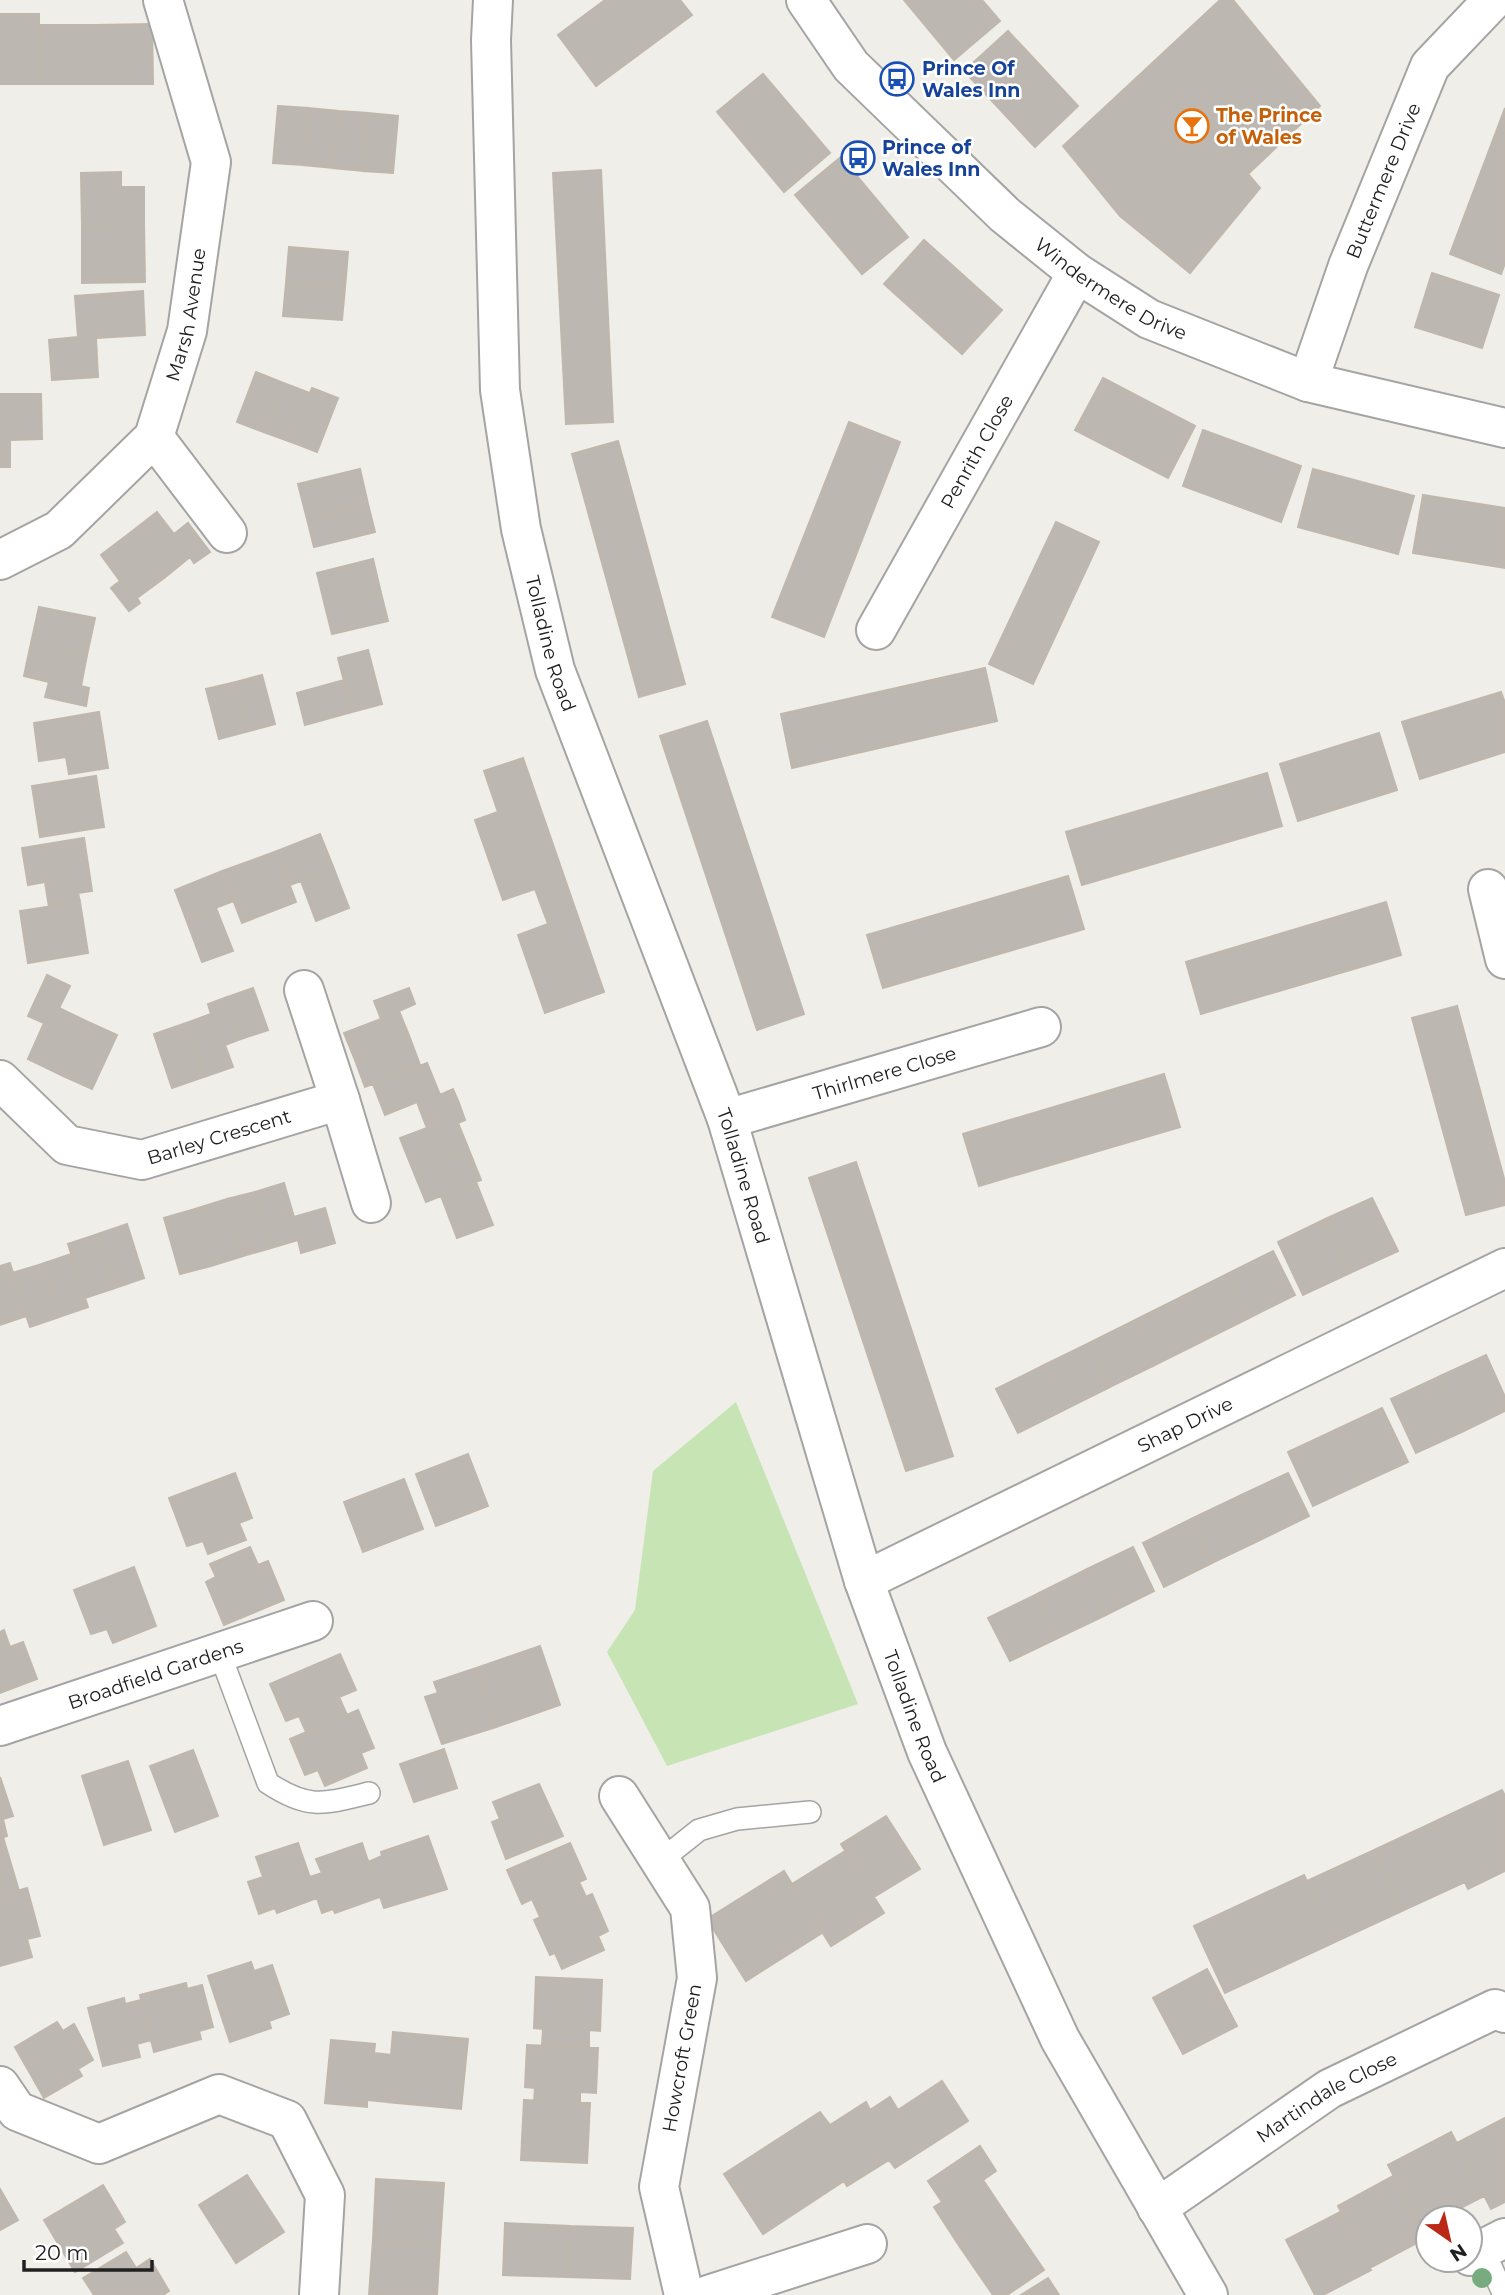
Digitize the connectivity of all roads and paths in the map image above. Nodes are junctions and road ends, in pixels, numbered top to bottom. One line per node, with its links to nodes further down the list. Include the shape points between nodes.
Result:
1 (163, 0): 8 (street, Marsh Avenue, via 211,162 187,331)
2 (493, 0): 18 (street, Tolladine Road, via 500,390 521,528 555,670)
3 (806, 0): 5 (street, Windermere Drive, via 851,65 1005,215)
4 (1493, 0): 6 (street, Buttermere Drive, via 1430,66 1348,266)
5 (1077, 272): 6 (street, Windermere Drive, via 1149,319); 11 (street, Penrith Close)
6 (1308, 382): 7 (street, Windermere Drive)
7 (1505, 428)
8 (154, 437): 9 (street); 10 (street, Marsh Avenue, via 59,530)
9 (227, 533)
10 (0, 561)
11 (876, 630)
12 (1488, 889): 13 (street)
13 (1505, 959)
14 (304, 990): 17 (street)
15 (1041, 1027): 18 (street, Thirlmere Close)
16 (0, 1080): 17 (street, Barley Crescent, via 67,1145 142,1160)
17 (340, 1100): 19 (street)
18 (727, 1119): 21 (street, Tolladine Road)
19 (371, 1203)
20 (1505, 1268): 21 (street, Shap Drive)
21 (864, 1581): 31 (street, Tolladine Road, via 927,1752 1060,2039)
22 (313, 1621): 23 (street, Broadfield Gardens)
23 (220, 1654): 24 (street, Broadfield Gardens); 25 (lane, via 268,1783 314,1804)
24 (0, 1726)
25 (369, 1793)
26 (619, 1796): 28 (street, Howcroft Green)
27 (810, 1812): 28 (lane, via 737,1819 699,1830)
28 (660, 1861): 35 (street, Howcroft Green, via 690,1908 697,1978 659,2187)
29 (1505, 2012): 31 (street, Martindale Close, via 1495,2008 1329,2089)
30 (0, 2085): 34 (street, via 17,2111 99,2144 219,2094 287,2120 325,2195)
31 (1157, 2208): 37 (street, Tolladine Road)
32 (867, 2244): 36 (street)
33 (1484, 2266): 38 (lane)
34 (320, 2295)
35 (684, 2295)
36 (708, 2295)
37 (1208, 2295)
38 (1504, 2295)

